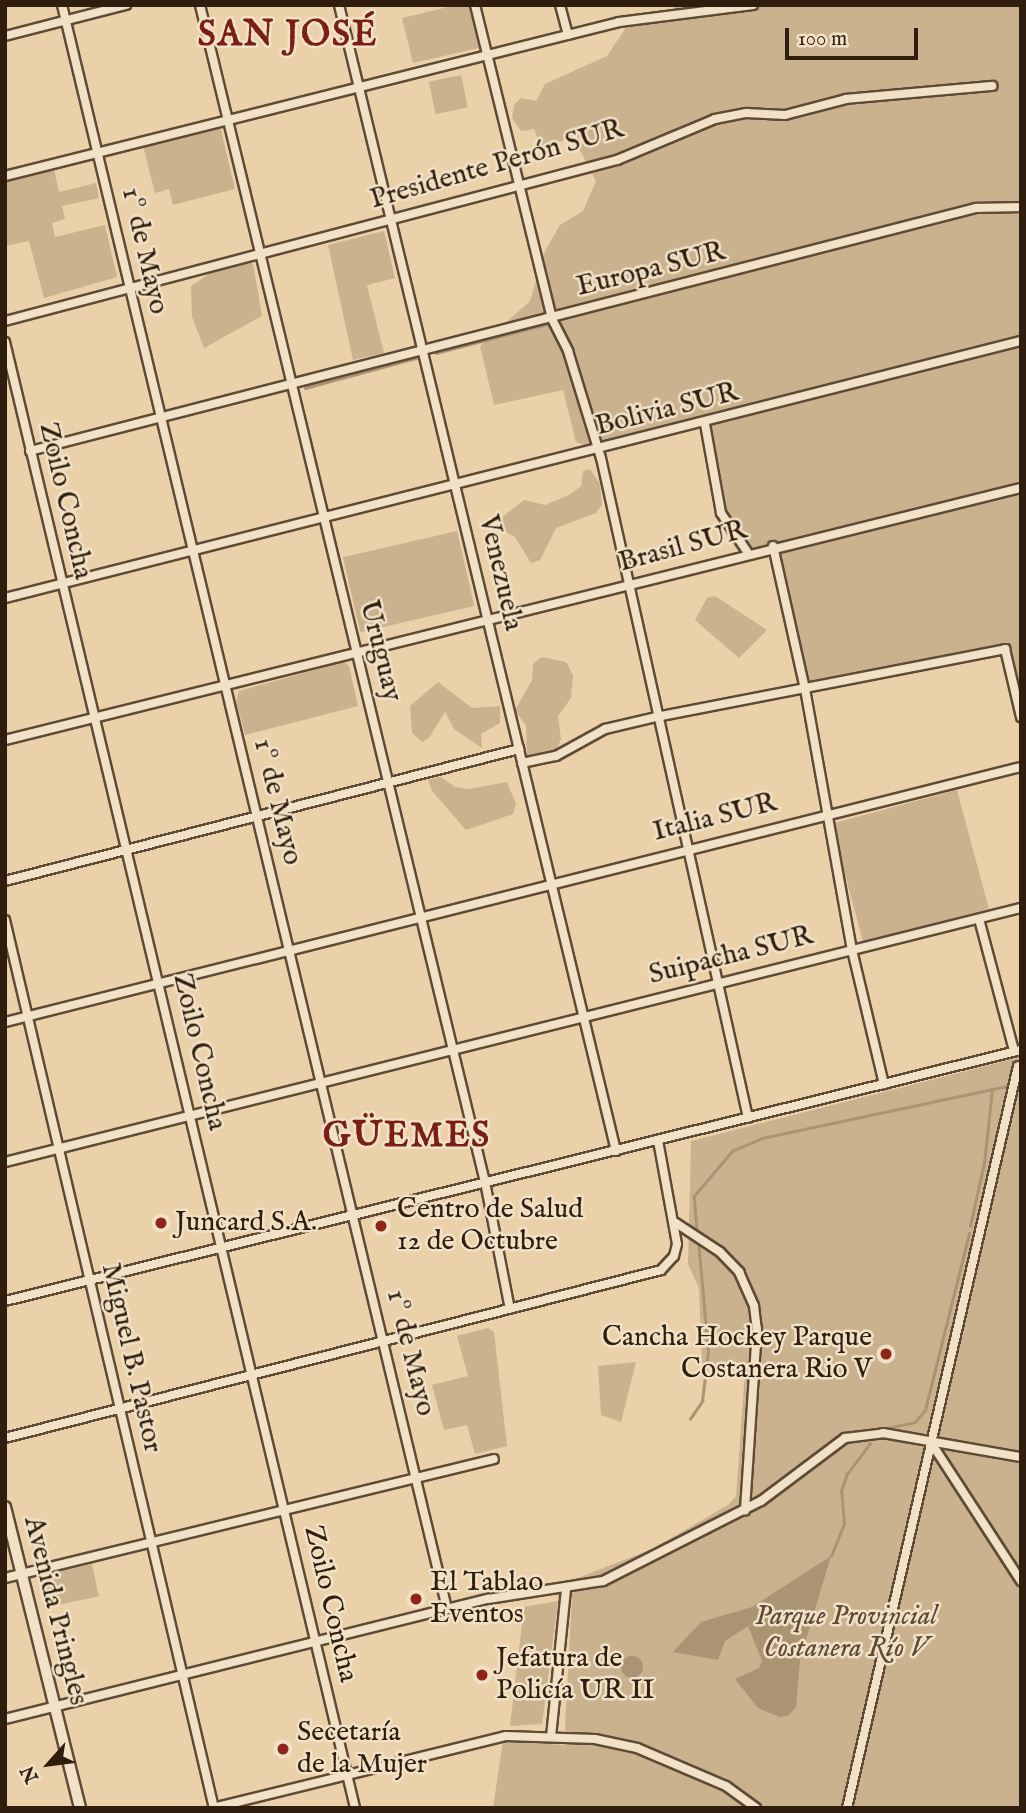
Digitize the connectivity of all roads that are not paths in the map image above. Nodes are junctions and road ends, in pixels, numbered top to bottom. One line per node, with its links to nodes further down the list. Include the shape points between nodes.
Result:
1 (62, 5): 8 (street, 1º de Mayo)
2 (126, 5): 8 (street)
3 (200, 5): 14 (street, Uruguay)
4 (340, 5): 13 (street, Venezuela)
5 (475, 5): 11 (street)
6 (560, 5): 9 (street)
7 (753, 5): 9 (street, via 666,13)
8 (66, 21): 10 (street); 15 (street, 1º de Mayo)
9 (568, 35): 11 (street)
10 (5, 36)
11 (488, 56): 13 (street); 17 (street)
12 (992, 86): 17 (street, Presidente Perón SUR, via 846,99 785,115 746,113 715,119 617,160)
13 (359, 87): 14 (street); 19 (street, Venezuela)
14 (227, 118): 15 (street); 20 (street, Uruguay)
15 (97, 153): 16 (street); 21 (street, 1º de Mayo)
16 (5, 176)
17 (519, 186): 19 (street, Presidente Perón SUR); 22 (street)
18 (1021, 207): 22 (street, Europa SUR, via 976,208)
19 (391, 220): 20 (street, Presidente Perón SUR); 26 (street, Venezuela)
20 (260, 253): 21 (street, Presidente Perón SUR); 27 (street, Uruguay)
21 (130, 289): 23 (street, Presidente Perón SUR); 28 (street, 1º de Mayo)
22 (552, 319): 26 (street, Europa SUR); 31 (street, via 568,351)
23 (5, 321)
24 (1021, 341): 29 (street, Bolivia SUR)
25 (5, 342): 30 (street, Zoilo Concha)
26 (423, 351): 27 (street, Europa SUR); 32 (street, Venezuela)
27 (292, 385): 28 (street, Europa SUR); 34 (street, Uruguay)
28 (162, 419): 30 (street, Europa SUR); 36 (street, 1º de Mayo)
29 (705, 424): 31 (street, Bolivia SUR); 37 (street, via 721,513)
30 (30, 451): 38 (street, Zoilo Concha)
31 (599, 451): 32 (street, Bolivia SUR); 39 (street)
32 (456, 486): 34 (street, Bolivia SUR); 41 (street, Venezuela)
33 (1021, 488): 35 (street, Brasil SUR)
34 (324, 517): 36 (street, Bolivia SUR); 42 (street, Uruguay)
35 (773, 546): 37 (street, Brasil SUR); 44 (street)
36 (192, 552): 38 (street, Bolivia SUR); 43 (street, 1º de Mayo)
37 (748, 553): 39 (street, Brasil SUR)
38 (61, 583): 40 (street, Bolivia SUR); 47 (street, Zoilo Concha)
39 (626, 584): 41 (street, Brasil SUR); 45 (street)
40 (5, 598)
41 (487, 619): 42 (street, Brasil SUR); 49 (street, Venezuela)
42 (356, 651): 43 (street, Brasil SUR); 52 (street, Uruguay)
43 (225, 685): 47 (street, Brasil SUR); 54 (street, 1º de Mayo)
44 (805, 689): 45 (street); 46 (street, via 1005,649); 53 (street)
45 (656, 717): 50 (street, via 605,729 556,756); 55 (street)
46 (1021, 717)
47 (95, 718): 48 (street, Brasil SUR); 56 (street, Zoilo Concha)
48 (5, 740)
49 (519, 749): 50 (street, Venezuela); 52 (street)
50 (522, 763): 58 (street, Venezuela)
51 (1021, 767): 53 (street, Italia SUR)
52 (388, 780): 54 (street); 60 (street, Uruguay)
53 (825, 815): 55 (street, Italia SUR); 64 (street)
54 (258, 818): 56 (street); 63 (street, 1º de Mayo)
55 (686, 848): 58 (street, Italia SUR); 66 (street)
56 (127, 852): 57 (street); 65 (street, Zoilo Concha)
57 (5, 881)
58 (551, 883): 60 (street, Italia SUR); 68 (street, Venezuela)
59 (1021, 908): 61 (street, Suipacha SUR)
60 (421, 916): 63 (street, Italia SUR); 70 (street, Uruguay)
61 (979, 919): 64 (street, Suipacha SUR); 71 (street)
62 (5, 920): 67 (street, Miguel B. Pastor)
63 (289, 950): 65 (street, Italia SUR); 73 (street, 1º de Mayo)
64 (852, 950): 66 (street, Suipacha SUR); 74 (street)
65 (159, 984): 67 (street, Italia SUR); 75 (street, Zoilo Concha)
66 (717, 984): 68 (street, Suipacha SUR); 76 (street)
67 (27, 1017): 69 (street, Italia SUR); 78 (street, Miguel B. Pastor)
68 (583, 1017): 70 (street, Suipacha SUR); 79 (street, Venezuela)
69 (5, 1022)
70 (453, 1049): 73 (street, Suipacha SUR); 81 (street, Uruguay)
71 (1017, 1051): 74 (street)
72 (1018, 1066): 92 (street)
73 (321, 1082): 75 (street, Suipacha SUR); 82 (street, 1º de Mayo)
74 (884, 1084): 76 (street)
75 (190, 1115): 78 (street, Suipacha SUR); 84 (street, Zoilo Concha)
76 (748, 1118): 77 (street)
77 (658, 1140): 79 (street); 83 (street)
78 (58, 1149): 80 (street, Suipacha SUR); 85 (street, Miguel B. Pastor)
79 (616, 1151): 81 (street)
80 (5, 1162)
81 (485, 1182): 82 (street); 87 (street, Uruguay)
82 (353, 1215): 84 (street); 88 (street, 1º de Mayo)
83 (677, 1223): 87 (street, via 674,1256 652,1273); 98 (street, via 702,1236 739,1272 754,1306 757,1329)
84 (222, 1247): 85 (street); 89 (street, Zoilo Concha)
85 (90, 1280): 86 (street); 90 (street, Miguel B. Pastor)
86 (5, 1301)
87 (510, 1309): 88 (street)
88 (384, 1342): 89 (street); 95 (street, 1º de Mayo)
89 (253, 1377): 90 (street); 97 (street, Zoilo Concha)
90 (121, 1410): 91 (street); 99 (street, Miguel B. Pastor)
91 (5, 1438)
92 (930, 1441): 93 (street); 98 (street, via 883,1433 845,1438); 102 (street); 115 (street)
93 (1021, 1457)
94 (494, 1459): 95 (street)
95 (417, 1478): 97 (street); 104 (street, 1º de Mayo)
96 (5, 1507): 100 (main road, Avenida Pringles)
97 (284, 1508): 99 (street); 105 (street, Zoilo Concha)
98 (745, 1511): 103 (street, via 623,1574)
99 (151, 1542): 100 (street); 106 (street, Miguel B. Pastor)
100 (22, 1574): 101 (street); 107 (main road, Avenida Pringles)
101 (5, 1578)
102 (1021, 1581)
103 (566, 1589): 104 (street); 109 (street)
104 (447, 1609): 105 (street)
105 (316, 1641): 106 (street); 110 (street, Zoilo Concha)
106 (184, 1674): 107 (street); 112 (street, Miguel B. Pastor)
107 (55, 1706): 108 (street); 111 (main road, Avenida Pringles)
108 (5, 1719)
109 (551, 1737): 110 (street, via 498,1736); 114 (street, via 637,1748 726,1786)
110 (346, 1774): 112 (street); 113 (street, Zoilo Concha)
111 (80, 1808)
112 (214, 1808)
113 (355, 1808)
114 (756, 1808)
115 (846, 1808)

